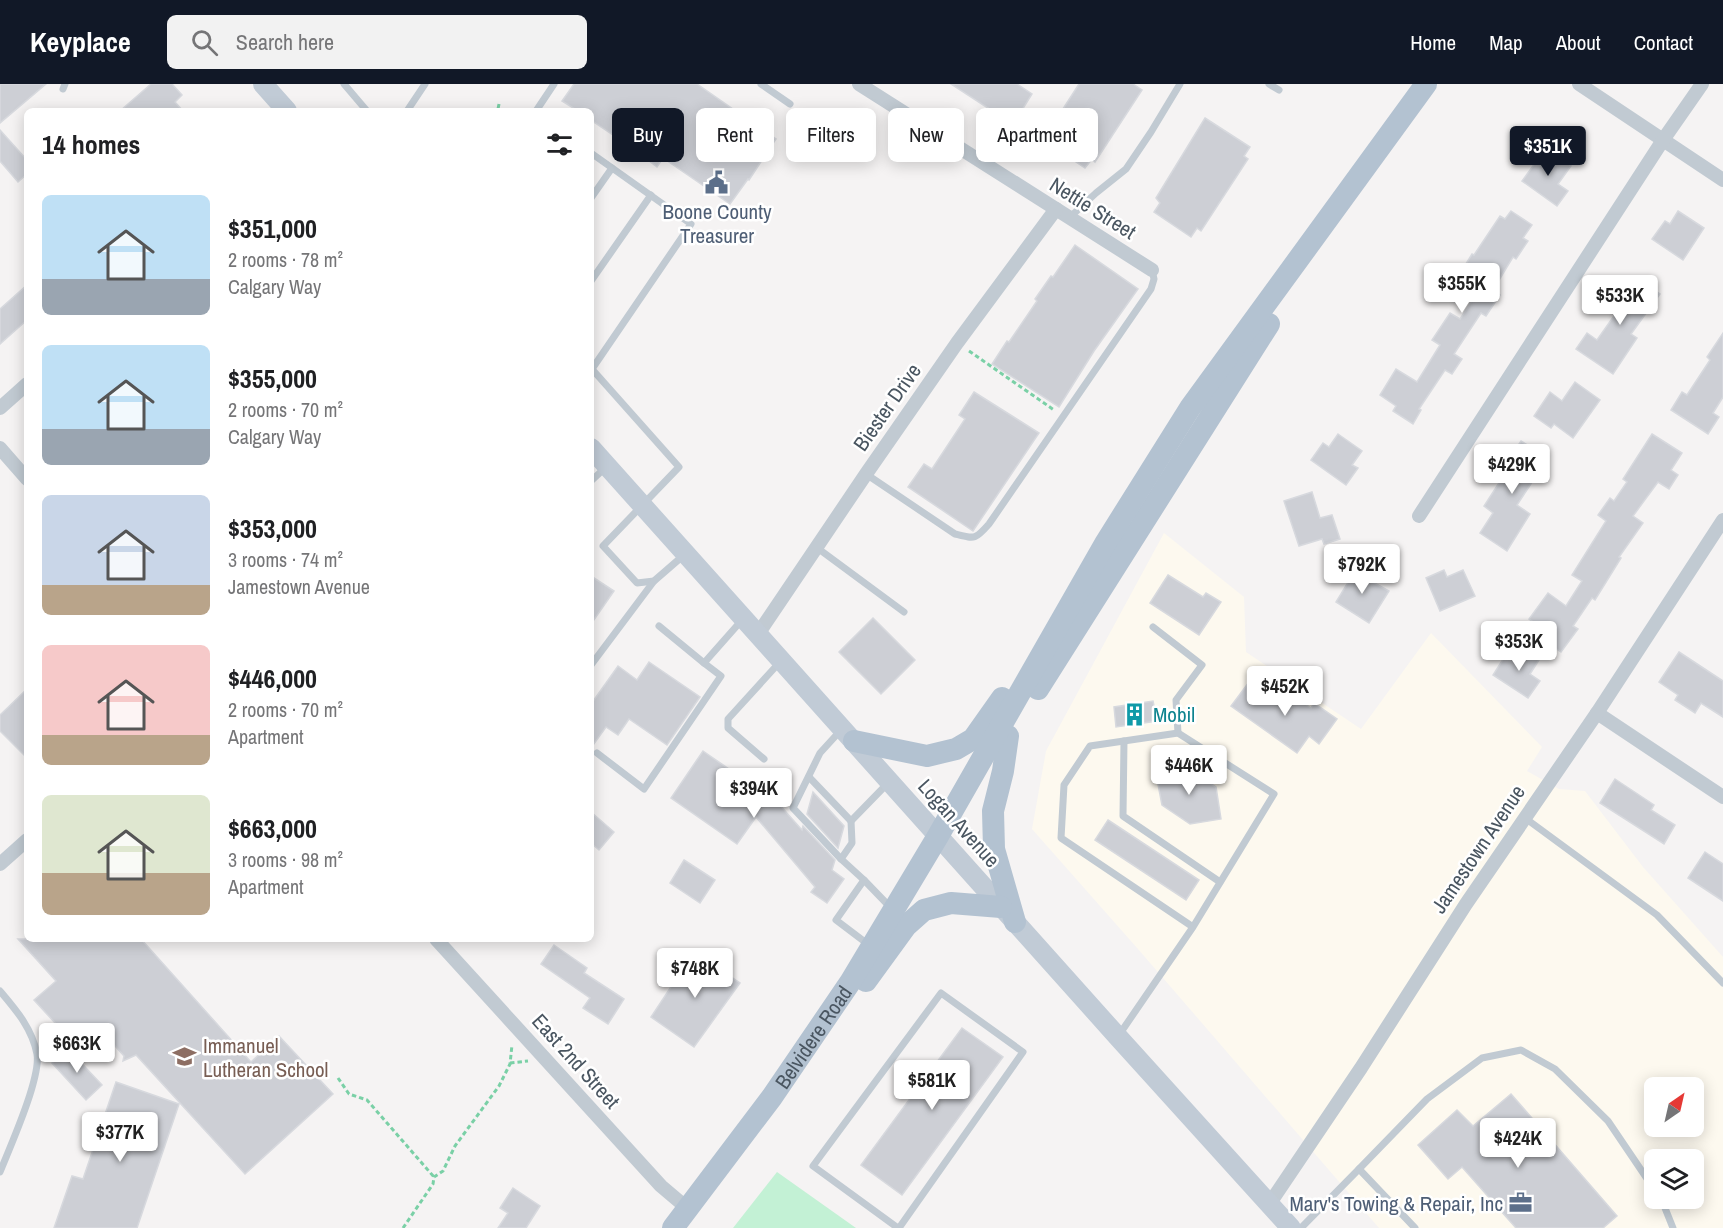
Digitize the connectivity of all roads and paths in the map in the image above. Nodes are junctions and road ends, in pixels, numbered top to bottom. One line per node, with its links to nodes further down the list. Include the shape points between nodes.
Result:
1 (344, 84): 16 (lane)
2 (425, 84): 17 (lane)
3 (554, 84): 19 (lane)
4 (761, 84): 14 (lane)
5 (1180, 84): 28 (lane, via 1126,169)
6 (1269, 84): 12 (lane)
7 (1426, 84): 22 (main road)
8 (1579, 84): 20 (street)
9 (1702, 84): 20 (street)
10 (269, 86): 15 (main road)
11 (866, 86): 27 (street, Nettie Street)
12 (1278, 90)
13 (499, 104): 18 (path)
14 (790, 104)
15 (285, 108)
16 (364, 108)
17 (410, 108)
18 (498, 108)
19 (538, 108)
20 (1663, 140): 24 (street); 44 (street)
21 (594, 155): 23 (lane)
22 (1370, 162): 55 (main road, via 1190,408); 61 (main road)
23 (612, 168): 25 (lane); 26 (lane)
24 (1723, 180)
25 (594, 194)
26 (651, 195): 30 (lane); 32 (lane, via 691,224)
27 (1056, 209): 28 (street, Nettie Street); 31 (street, Biester Drive)
28 (1069, 218): 29 (street, Nettie Street)
29 (1152, 270): 36 (lane, via 1151,288)
30 (594, 277)
31 (957, 343): 36 (path); 40 (street, Biester Drive)
32 (594, 364)
33 (594, 371): 43 (lane, via 679,466)
34 (24, 387): 35 (street)
35 (0, 408)
36 (1062, 416): 40 (lane, via 989,524 972,538 955,534)
37 (0, 448): 41 (street)
38 (594, 451): 39 (main road, Logan Avenue)
39 (607, 466): 42 (lane); 43 (main road, Logan Avenue)
40 (866, 474): 46 (street, Biester Drive)
41 (24, 476)
42 (594, 478)
43 (642, 505): 47 (main road, Logan Avenue); 48 (lane, via 603,546 637,583)
44 (1419, 516)
45 (1723, 520): 58 (street, Jamestown Avenue)
46 (816, 547): 49 (lane); 53 (street, Biester Drive)
47 (686, 553): 48 (lane); 50 (main road, Logan Avenue)
48 (654, 581): 56 (lane)
49 (904, 612)
50 (744, 618): 53 (main road, Logan Avenue); 57 (lane)
51 (659, 626): 57 (lane)
52 (1154, 627): 59 (lane, via 1202,665 1176,700)
53 (758, 634): 54 (main road, Logan Avenue)
54 (782, 660): 60 (main road, Logan Avenue); 64 (lane, via 728,719 729,728)
55 (1038, 660): 60 (main road, via 1012,684 973,739 956,749 927,756); 70 (main road)
56 (594, 661)
57 (704, 663): 63 (lane, via 721,676 644,789)
58 (1597, 713): 67 (street); 68 (street, Jamestown Avenue)
59 (1178, 733): 62 (lane); 75 (lane, via 1274,794)
60 (848, 735): 65 (lane, via 820,753); 66 (main road, Logan Avenue)
61 (1008, 736): 70 (main road); 77 (main road, via 993,811 994,849)
62 (1124, 741): 75 (lane, via 1123,816); 78 (lane, via 1090,746 1064,785 1061,838)
63 (597, 753)
64 (764, 759)
65 (809, 777): 69 (lane); 72 (lane, via 793,808)
66 (890, 782): 69 (lane); 70 (main road, Logan Avenue)
67 (1723, 797)
68 (1525, 818): 81 (lane, via 1657,915); 93 (street, Jamestown Avenue)
69 (851, 821): 72 (lane, via 852,843)
70 (938, 836): 76 (main road, Belvidere Road); 77 (main road, Logan Avenue)
71 (24, 843): 73 (street)
72 (841, 859): 74 (lane)
73 (0, 864)
74 (864, 880): 76 (lane); 80 (lane, via 836,920)
75 (1220, 882): 78 (lane)
76 (893, 910): 80 (main road, Belvidere Road)
77 (1008, 915): 83 (main road, via 951,903 924,910 906,926 859,990); 84 (main road, Logan Avenue)
78 (1193, 927): 84 (lane)
79 (439, 942): 94 (street, East 2nd Street, via 661,1186)
80 (871, 947): 83 (main road, Belvidere Road)
81 (1723, 983)
82 (0, 991): 90 (lane, via 27,1025 37,1054 24,1110)
83 (824, 1021): 94 (main road, Belvidere Road)
84 (1118, 1037): 93 (main road, Logan Avenue)
85 (513, 1040): 87 (path)
86 (532, 1060): 87 (path)
87 (510, 1064): 92 (path, via 443,1170)
88 (338, 1078): 92 (path, via 349,1094 367,1100)
89 (1359, 1169): 91 (lane, via 1427,1099 1482,1058 1521,1050 1555,1069 1608,1121); 100 (lane); 101 (lane)
90 (0, 1172)
91 (1644, 1174)
92 (434, 1177): 96 (path)
93 (1270, 1203): 99 (main road, Logan Avenue)
94 (687, 1208): 97 (main road, Belvidere Road)
95 (1665, 1209): 102 (lane)
96 (403, 1228)
97 (673, 1228)
98 (899, 1228): 98 (lane, via 813,1166 941,993 1023,1052)
99 (1292, 1228)
100 (1301, 1228)
101 (1415, 1228)
102 (1673, 1228)

